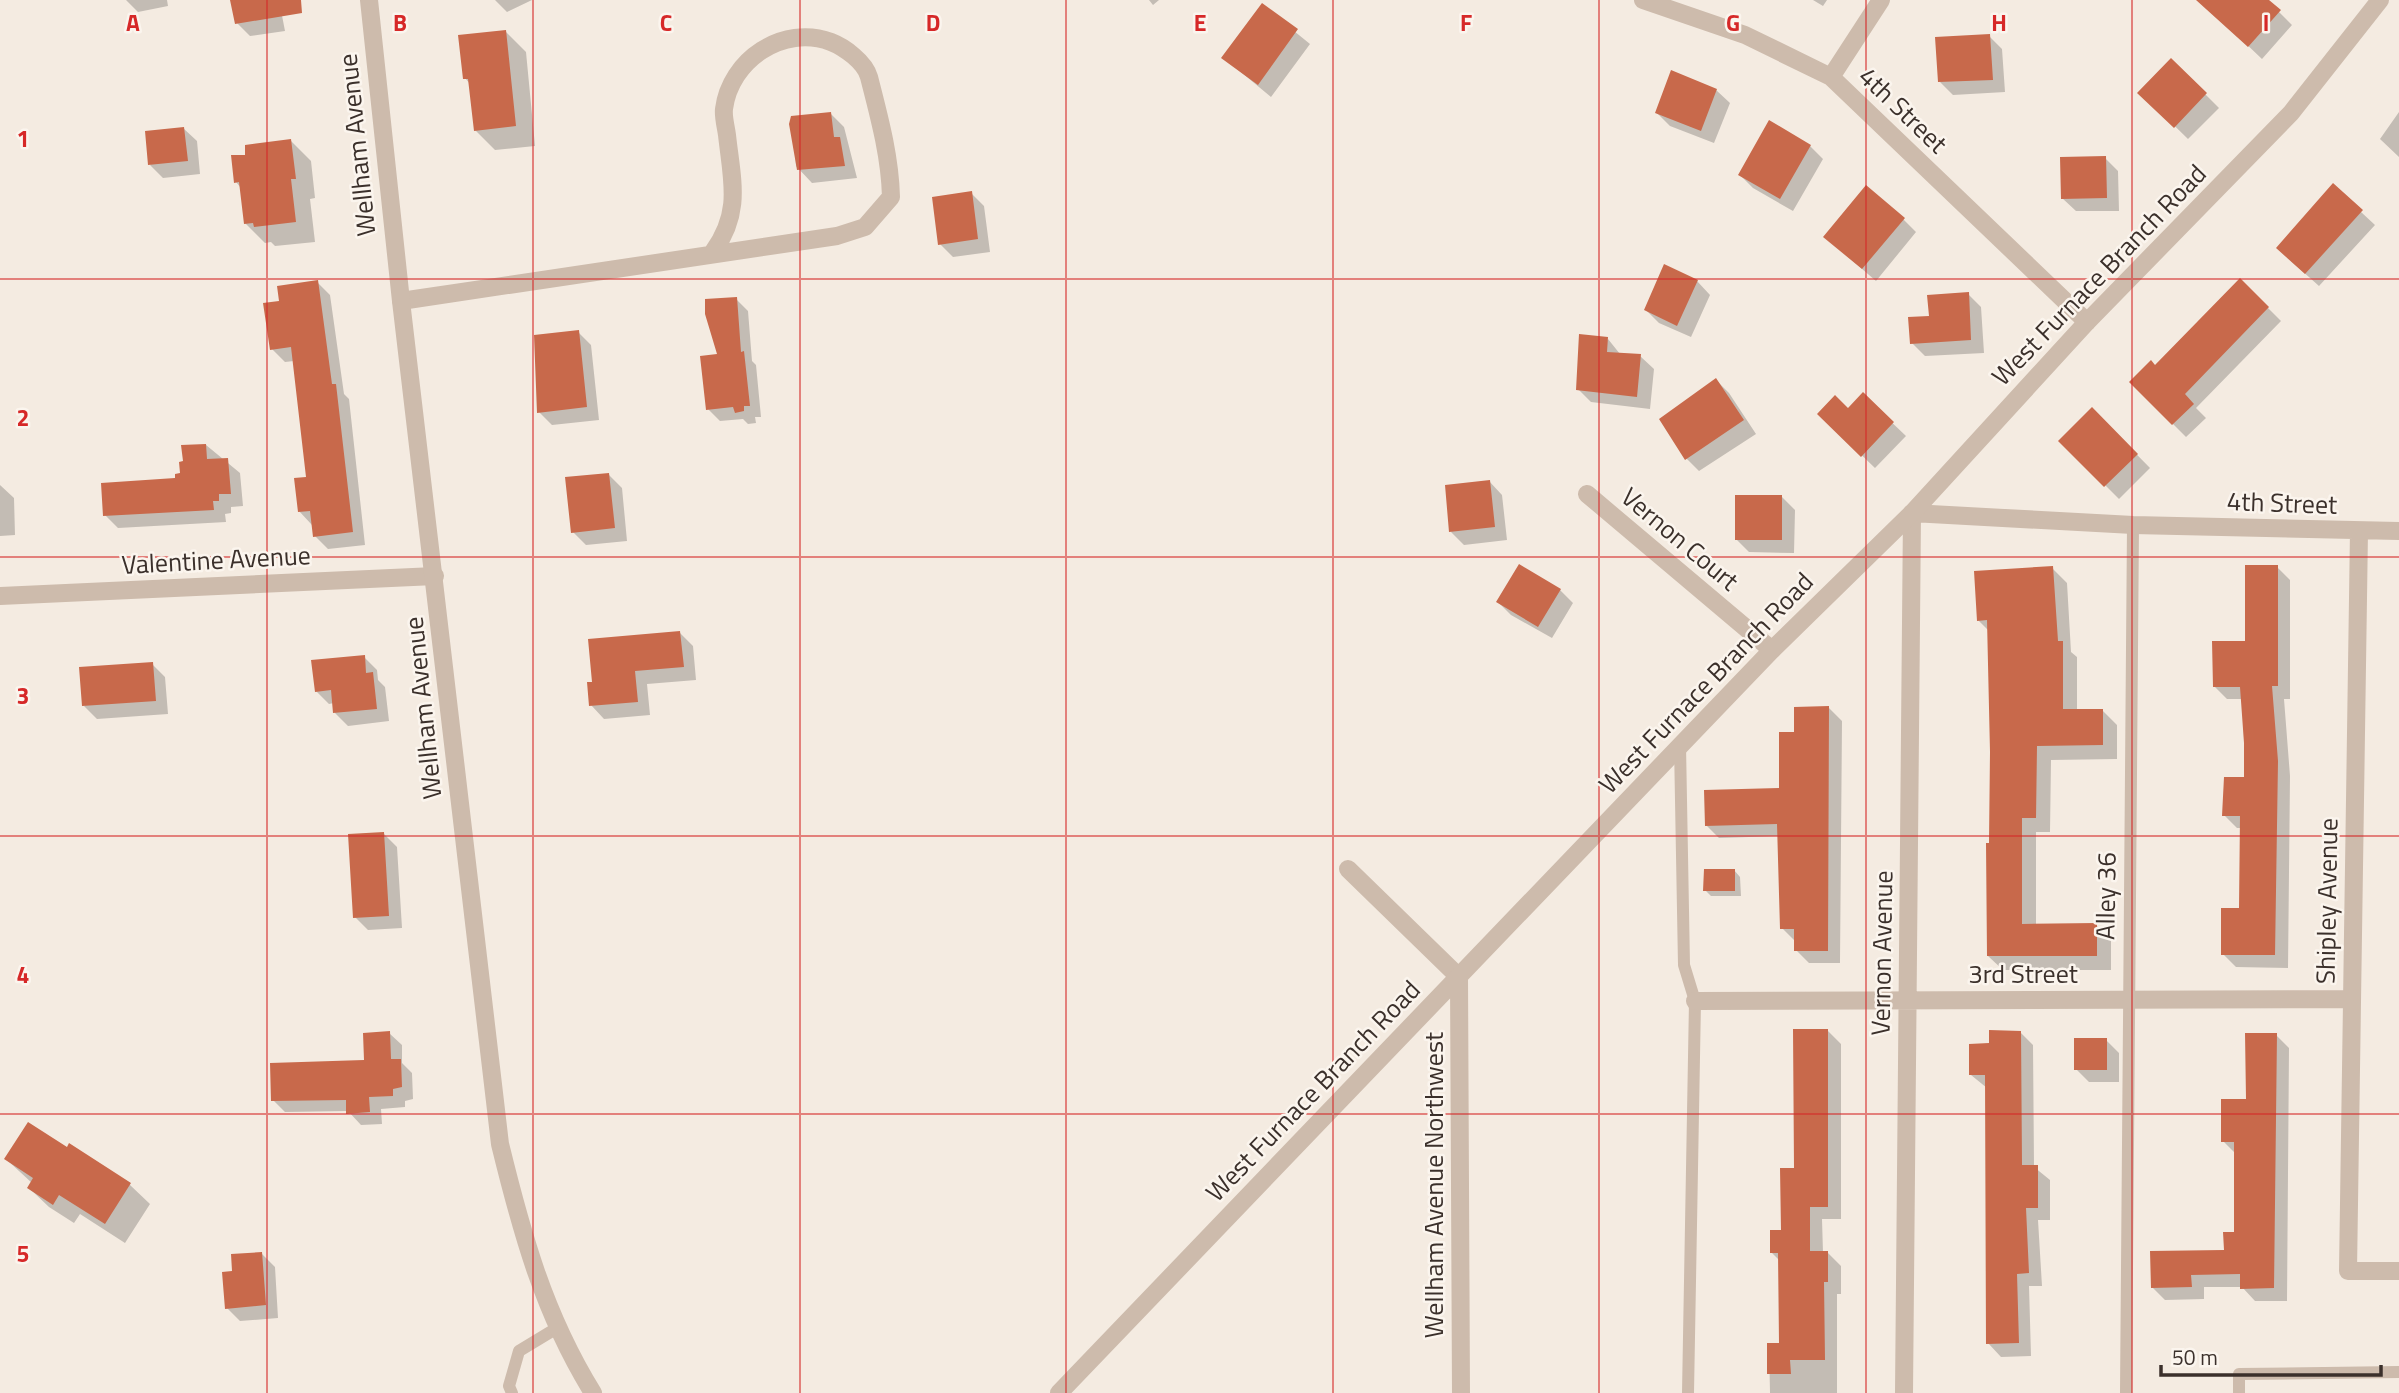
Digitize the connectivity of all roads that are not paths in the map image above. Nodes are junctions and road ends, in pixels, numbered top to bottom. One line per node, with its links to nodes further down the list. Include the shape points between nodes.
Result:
1 (369, 0): 7 (street, Wellham Avenue)
2 (1643, 0): 5 (street, 4th Street, via 1745,36)
3 (1881, 0): 5 (street)
4 (2380, 0): 8 (street, West Furnace Branch Road, via 2291,113)
5 (1831, 77): 8 (street, 4th Street)
6 (713, 253): 6 (street, via 838,236 866,227 880,213 891,197 890,166 868,72 856,57 831,42 799,37 773,44 748,59 733,81 724,110 735,200 731,219); 7 (street)
7 (401, 301): 14 (street, Wellham Avenue)
8 (2087, 322): 10 (street, West Furnace Branch Road)
9 (1587, 495): 16 (street, Vernon Court)
10 (1912, 513): 11 (street, 4th Street); 16 (street, West Furnace Branch Road); 21 (street, Vernon Avenue)
11 (2133, 525): 12 (street, 4th Street); 22 (lane, Alley 36)
12 (2358, 531): 13 (street, 4th Street); 20 (street, Shipley Avenue)
13 (2399, 531)
14 (435, 576): 15 (street, Valentine Avenue); 25 (street, Wellham Avenue, via 500,1144 522,1233)
15 (0, 596)
16 (1772, 650): 17 (street, West Furnace Branch Road)
17 (1680, 745): 19 (street, West Furnace Branch Road); 23 (lane, via 1684,965)
18 (1348, 869): 19 (street)
19 (1459, 977): 29 (street, West Furnace Branch Road); 30 (street, Wellham Avenue Northwest)
20 (2352, 999): 22 (street, 3rd Street); 24 (street, Shipley Avenue, via 2348,1271)
21 (1908, 1000): 22 (street, 3rd Street); 23 (street, 3rd Street); 32 (street, Vernon Avenue)
22 (2128, 1000): 33 (lane, Alley 36)
23 (1695, 1001): 31 (lane)
24 (2399, 1271)
25 (557, 1328): 27 (lane, via 519,1350 509,1386); 28 (street, Wellham Avenue)
26 (2399, 1372): 34 (lane, via 2239,1374)
27 (512, 1393)
28 (593, 1393)
29 (1059, 1393)
30 (1461, 1393)
31 (1688, 1393)
32 (1904, 1393)
33 (2126, 1393)
34 (2239, 1393)

